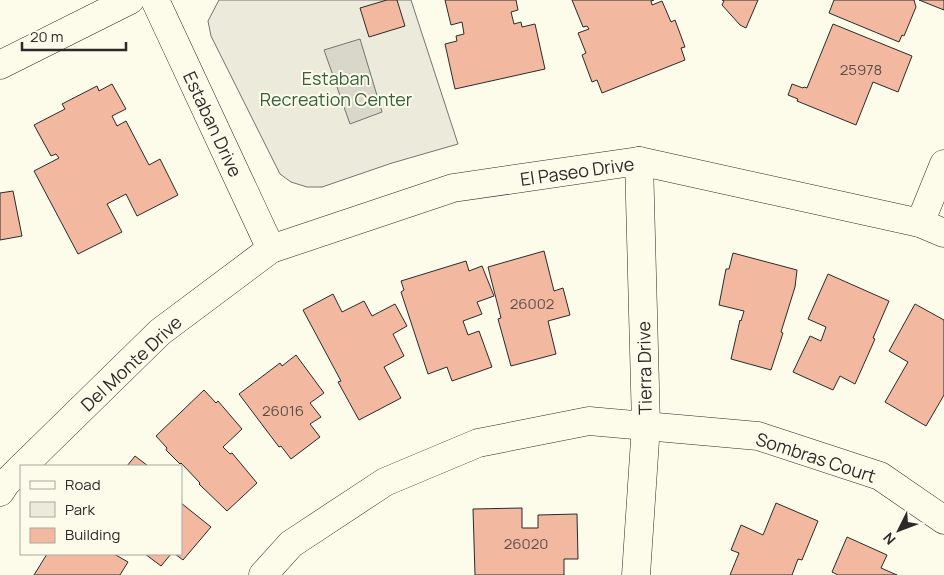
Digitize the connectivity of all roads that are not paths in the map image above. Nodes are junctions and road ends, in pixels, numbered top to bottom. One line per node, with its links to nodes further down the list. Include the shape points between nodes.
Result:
1 (130, 0): 3 (street)
2 (155, 0): 7 (street, Estaban Drive)
3 (0, 65)
4 (639, 161): 6 (street, El Paseo Drive); 7 (street, El Paseo Drive, via 453,188); 8 (street, Tierra Drive)
5 (944, 164): 6 (street)
6 (932, 228)
7 (271, 249): 9 (street, Del Monte Drive, via 160,332)
8 (646, 425): 12 (street, Sombras Court, via 758,436 880,476); 13 (street, Sombras Court, via 589,421 478,443 384,482 291,544); 14 (street, Tierra Drive)
9 (24, 465)
10 (20, 469): 11 (street, Del Monte Drive)
11 (0, 492)
12 (944, 520)
13 (262, 575)
14 (636, 575)

